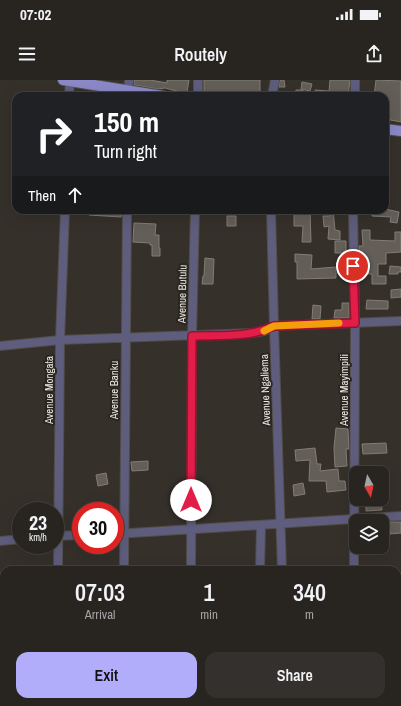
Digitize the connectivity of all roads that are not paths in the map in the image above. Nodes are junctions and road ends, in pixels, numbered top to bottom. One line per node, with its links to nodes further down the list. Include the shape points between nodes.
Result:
1 (67, 80): 6 (street); 7 (main road)
2 (129, 80): 8 (street)
3 (198, 80): 9 (street)
4 (275, 80): 10 (street)
5 (355, 80): 11 (street)
6 (68, 92)
7 (119, 92)
8 (128, 92)
9 (198, 92)
10 (273, 92)
11 (355, 92)
12 (389, 130): 13 (main road)
13 (401, 131)
14 (65, 214): 24 (street, Avenue Mongata)
15 (127, 214): 23 (street, Avenue Banku)
16 (195, 214): 22 (street, Avenue Butulu)
17 (272, 214): 21 (street, Avenue Ngaliema)
18 (353, 214): 20 (street, Avenue Mayimpili)
19 (401, 321): 20 (street)
20 (355, 323): 21 (street); 27 (street, Avenue Mayimpili)
21 (274, 326): 22 (street, via 253,333); 31 (street, Avenue Ngaliema)
22 (192, 336): 23 (street); 33 (street, Avenue Butulu)
23 (126, 338): 24 (street); 34 (street, Avenue Banku)
24 (60, 340): 25 (street); 26 (street, Avenue Mongata)
25 (0, 346)
26 (58, 502)
27 (355, 514)
28 (401, 516): 29 (street)
29 (389, 517)
30 (349, 520): 31 (street)
31 (282, 524): 32 (street); 44 (street, Avenue Ngaliema)
32 (261, 525): 33 (street); 43 (street)
33 (191, 530): 34 (street); 42 (street, Avenue Butulu)
34 (124, 533)
35 (12, 540): 36 (street)
36 (0, 541)
37 (58, 554): 40 (street, Avenue Mongata)
38 (124, 554): 41 (street, Avenue Banku)
39 (354, 554): 45 (street, Avenue Mayimpili)
40 (58, 566)
41 (124, 566)
42 (191, 566)
43 (260, 566)
44 (282, 566)
45 (354, 566)

